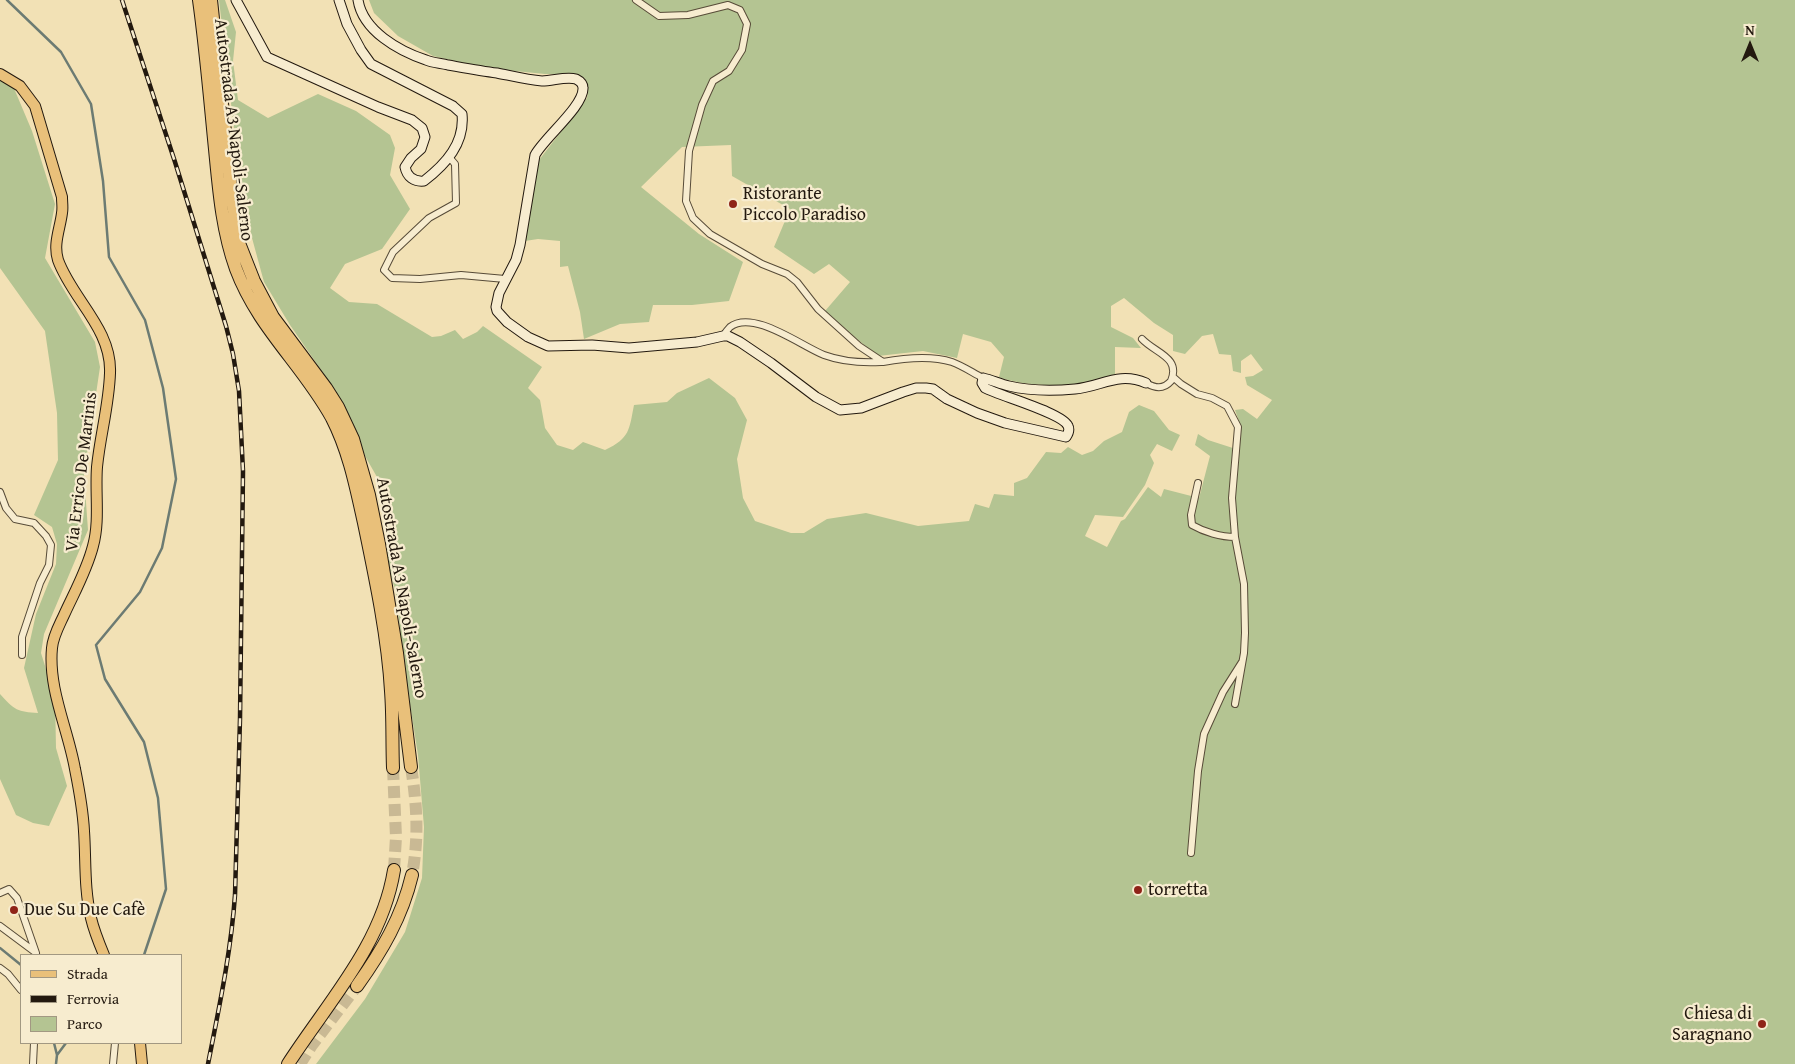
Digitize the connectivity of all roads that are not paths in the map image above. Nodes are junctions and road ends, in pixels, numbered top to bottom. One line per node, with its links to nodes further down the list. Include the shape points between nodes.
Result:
1 (199, 0): 19 (highway, Autostrada A3 Napoli-Salerno, via 220,201 232,256 263,323 332,418 347,453)
2 (211, 0): 19 (highway, Autostrada A3 Napoli-Salerno, via 232,197 240,242 254,281 273,317 326,388 346,423 360,460)
3 (236, 0): 8 (street, via 267,57 412,120 422,128 425,137 421,149 406,164 412,179 424,181)
4 (339, 0): 8 (street, via 347,24 371,64 462,114 460,140)
5 (358, 0): 9 (street, via 359,7 379,34 407,53 428,61 541,81 574,79 581,82 581,95 576,105 535,155 520,245 516,260)
6 (636, 0): 12 (street, via 659,16 688,15 728,5 740,10 747,24 742,50 729,71 713,81 702,105 689,152 686,201 693,218 710,234 792,278 818,309 859,346)
7 (0, 74): 32 (main road, Via Errico De Marinis, via 20,86 35,106 62,197 57,258 110,355 106,416 97,468 94,544 52,648 55,687 79,792 89,907)
8 (449, 157): 9 (street, via 455,164 456,202 429,218 393,252 384,270 392,278 461,275)
9 (505, 278): 10 (street, via 497,298 497,310 528,337 548,346 629,348 697,342)
10 (723, 336): 12 (street, via 731,327 754,323 767,326 824,355 844,361); 14 (street, via 740,342 816,397 840,410 861,408 903,392 926,388 977,413 1005,422 1066,437 1069,433 1069,426 1063,421 985,388)
11 (1142, 339): 13 (street, via 1168,357)
12 (883, 362): 14 (street, via 914,357 935,359 952,362)
13 (1173, 377): 15 (street, via 1167,385 1159,388); 18 (street, via 1197,394 1227,406 1238,427 1232,498)
14 (983, 378): 15 (street, via 1028,389 1082,388 1115,379 1141,380)
15 (1150, 385)
16 (1198, 483): 18 (street, via 1192,525)
17 (0, 492): 20 (street, via 6,508 15,519 34,523 51,545 49,565 22,637)
18 (1235, 537): 21 (street, via 1244,584)
19 (374, 544): 22 (highway, Autostrada A3 Napoli-Salerno)
20 (22, 654)
21 (1243, 661): 23 (street); 26 (street, via 1223,692 1204,734)
22 (396, 690): 24 (highway, Autostrada A3 Napoli-Salerno); 25 (highway, Autostrada A3 Napoli-Salerno)
23 (1235, 704)
24 (411, 767)
25 (393, 768)
26 (1191, 853)
27 (394, 870): 42 (highway, via 387,901 368,945)
28 (412, 875): 34 (highway, via 393,931)
29 (0, 893): 31 (street, via 9,889 17,898)
30 (1, 930): 31 (street)
31 (37, 954)
32 (104, 954)
33 (0, 968): 35 (street)
34 (357, 986)
35 (20, 989)
36 (34, 1044): 39 (street)
37 (115, 1044): 40 (street)
38 (140, 1044): 41 (main road)
39 (33, 1064)
40 (113, 1064)
41 (142, 1064)
42 (288, 1064)

